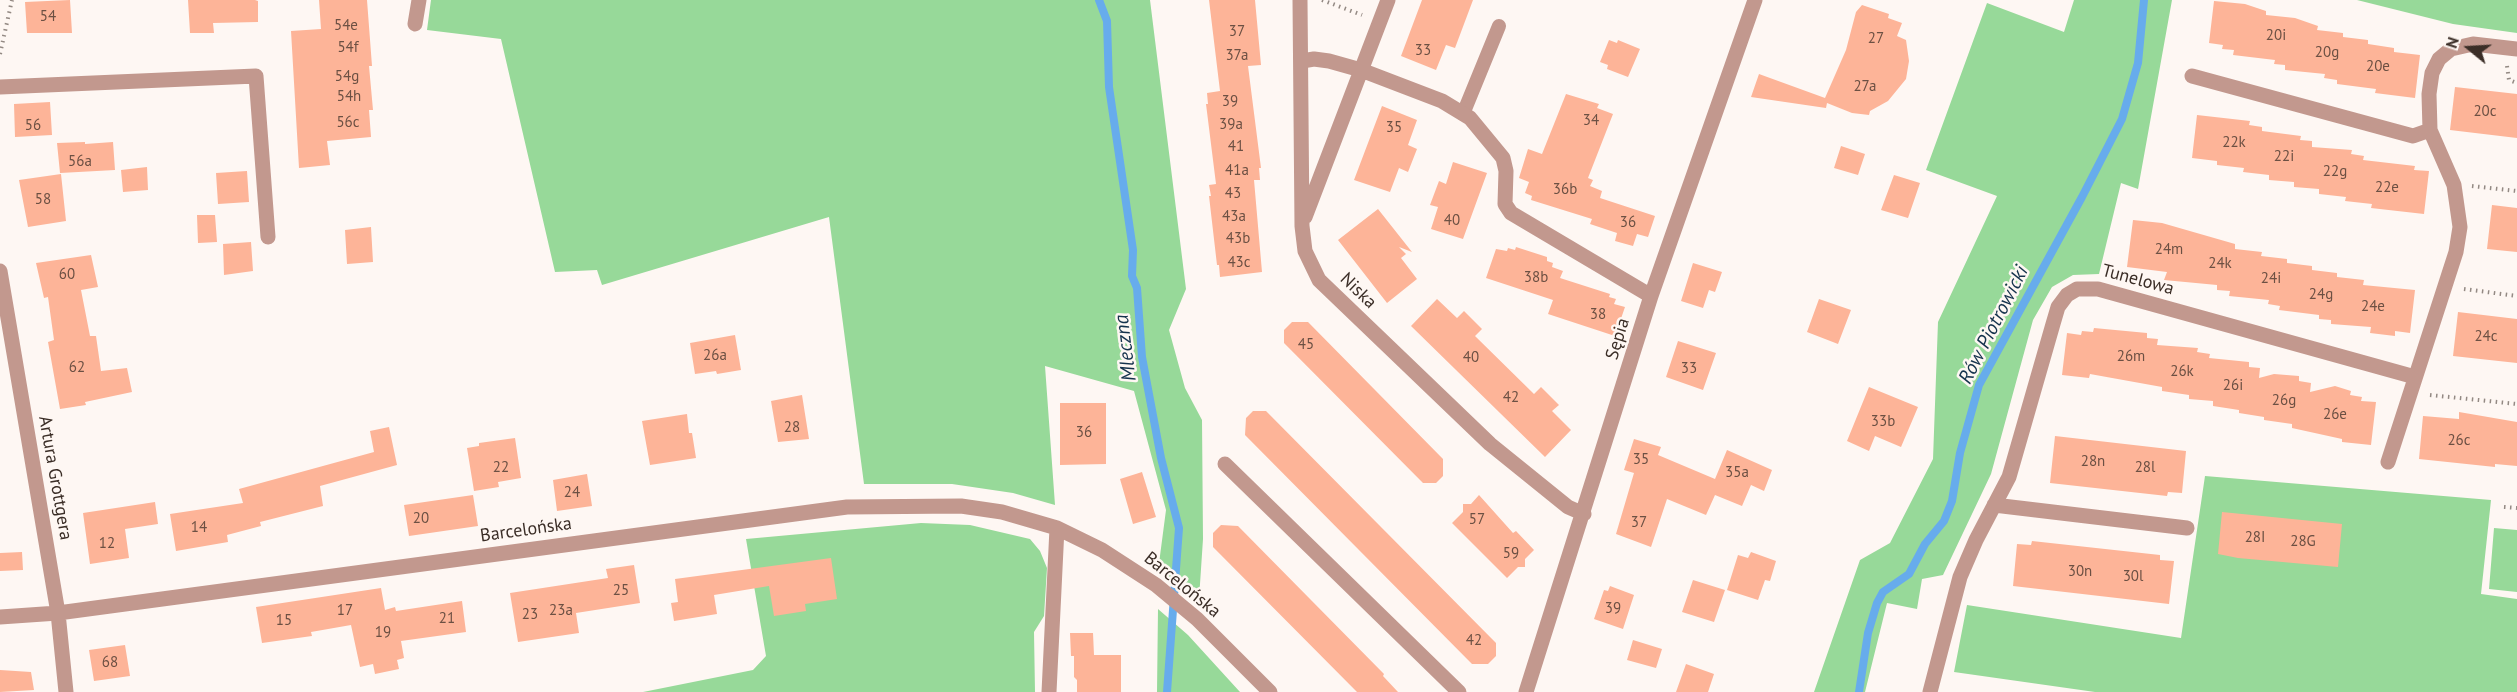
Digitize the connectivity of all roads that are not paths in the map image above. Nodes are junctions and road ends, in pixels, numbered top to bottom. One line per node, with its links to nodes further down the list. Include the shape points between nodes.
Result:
1 (419, 0): 5 (street)
2 (1300, 0): 8 (street, Niska)
3 (1388, 0): 9 (street)
4 (1755, 0): 17 (street, Sępia)
5 (415, 24)
6 (1499, 26): 12 (lane)
7 (2517, 49): 13 (street, via 2473,44 2451,49 2439,59 2429,94)
8 (1302, 61): 9 (street, via 1329,61); 14 (street, Niska)
9 (1361, 70): 12 (street, via 1442,101); 14 (street)
10 (2192, 76): 13 (street, via 2413,136)
11 (0, 87): 15 (street, via 256,76)
12 (1463, 114): 17 (street, via 1503,158 1505,204 1512,213)
13 (2430, 130): 18 (street, via 2454,185 2460,227 2456,252)
14 (1302, 226): 22 (street, Niska, via 1305,251 1319,280 1490,444 1568,507)
15 (268, 237)
16 (0, 272): 25 (street, Artura Grottgera)
17 (1651, 296): 22 (street, Sępia)
18 (2415, 377): 19 (street); 21 (street, Tunelowa, via 2098,289 2077,289 2058,307 2017,453)
19 (2388, 462)
20 (1224, 464): 30 (street)
21 (1994, 505): 24 (street); 32 (street, Tunelowa, via 1960,576)
22 (1584, 514): 31 (street, Sępia)
23 (1056, 528): 25 (street, Barcelońska, via 1002,512 961,506 847,507); 28 (street); 29 (street, Barcelońska, via 1102,550 1155,585 1197,619)
24 (2187, 528)
25 (58, 613): 26 (street, Barcelońska); 27 (street, Artura Grottgera)
26 (0, 617)
27 (66, 692)
28 (1050, 692)
29 (1270, 692)
30 (1459, 692)
31 (1526, 692)
32 (1930, 692)

